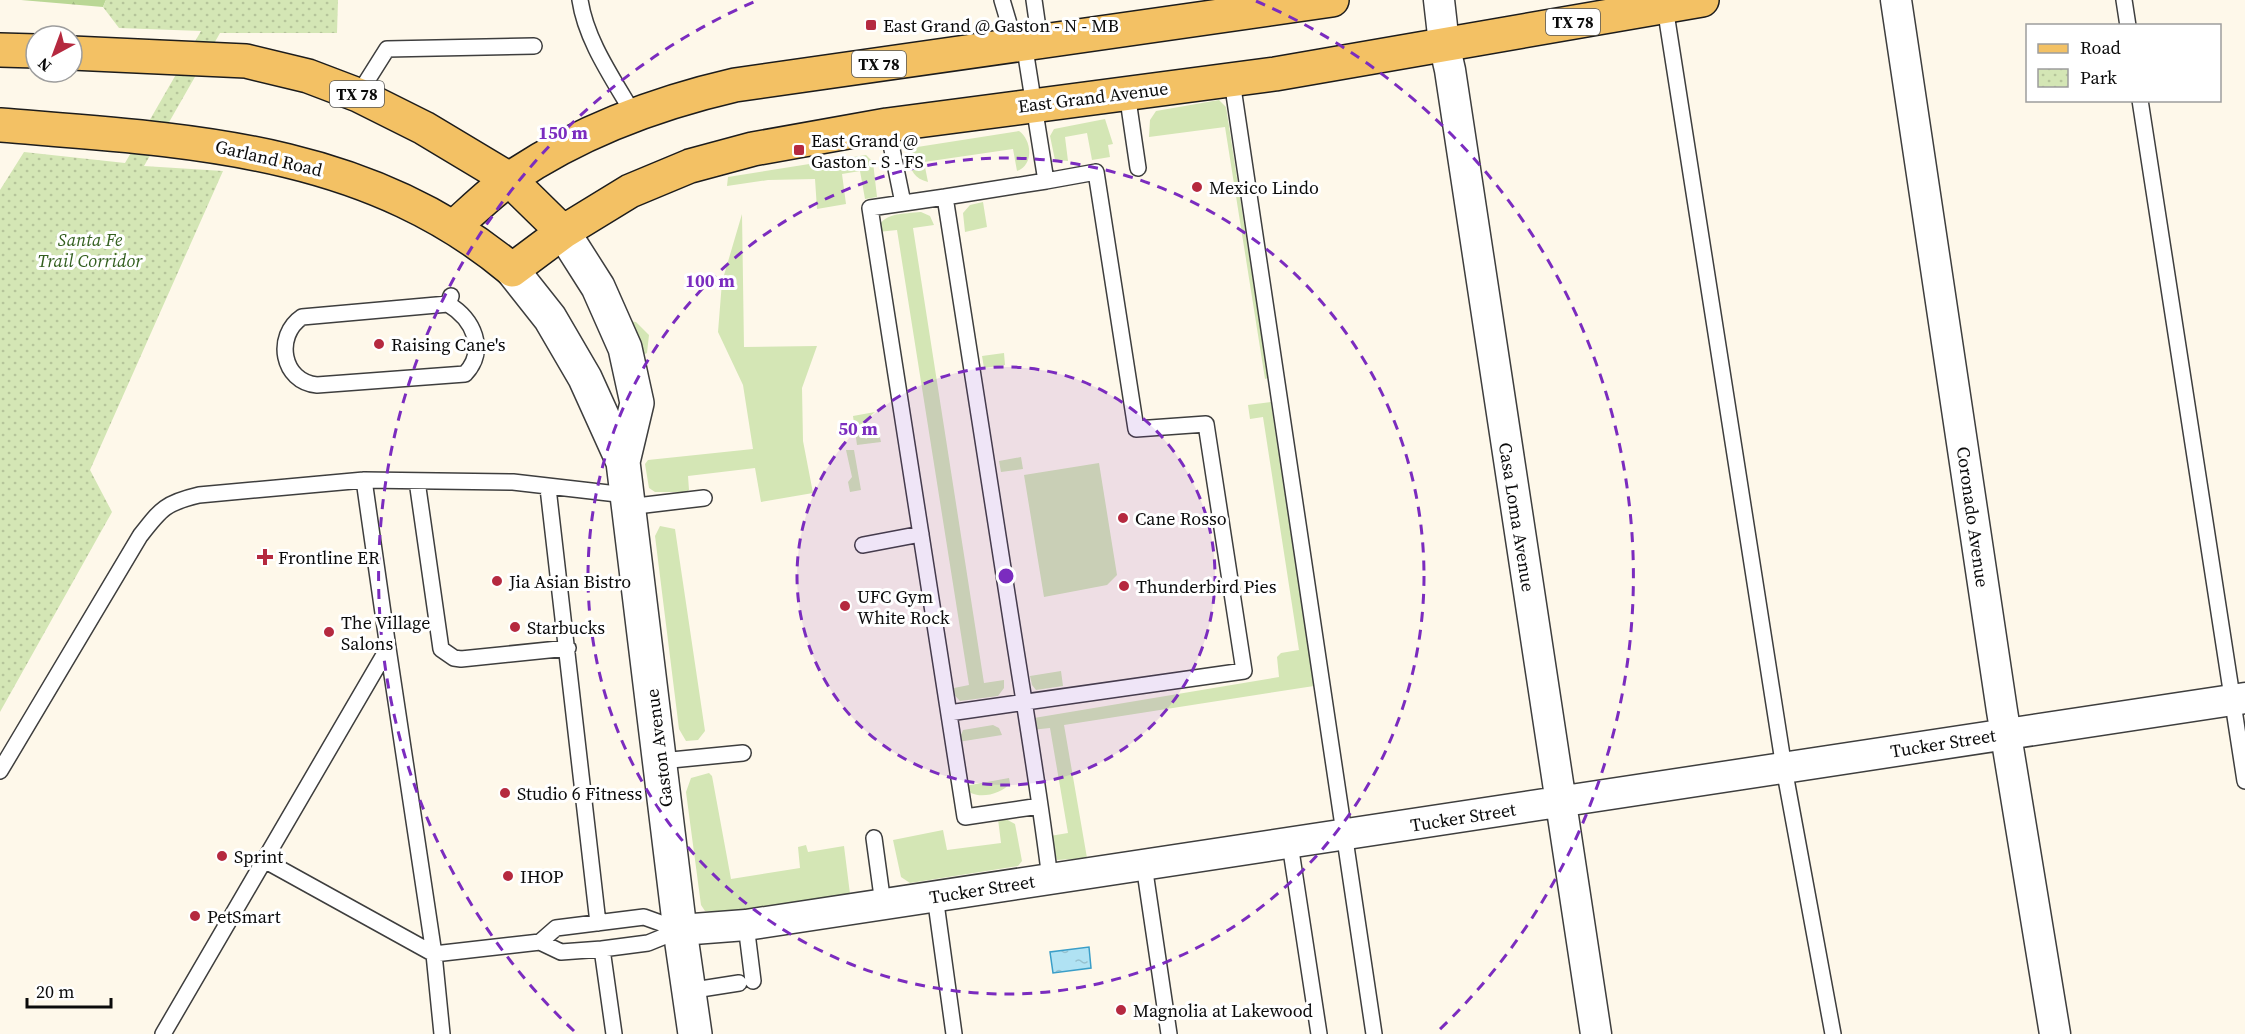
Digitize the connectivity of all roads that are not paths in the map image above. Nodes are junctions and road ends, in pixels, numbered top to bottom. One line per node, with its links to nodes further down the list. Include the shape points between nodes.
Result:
1 (580, 0): 23 (lane, via 593,41)
2 (1002, 0): 12 (lane, via 1010,27)
3 (1034, 0): 12 (lane, via 1036,21)
4 (1332, 0): 9 (main road, TX 78)
5 (1439, 0): 13 (street, Casa Loma Avenue)
6 (1702, 0): 10 (main road, East Grand Avenue / TX 78)
7 (1896, 0): 48 (street, Coronado Avenue)
8 (2124, 0): 11 (lane)
9 (1262, 5): 12 (main road, TX 78)
10 (1665, 7): 13 (main road, East Grand Avenue / TX 78); 51 (lane)
11 (2128, 24)
12 (1024, 44): 22 (lane); 23 (main road, TX 78, via 735,85)
13 (1444, 44): 18 (main road, East Grand Avenue / TX 78); 54 (street, Casa Loma Avenue)
14 (534, 46): 20 (lane, via 387,49)
15 (0, 50): 16 (main road)
16 (24, 51)
17 (85, 53): 20 (main road, TX 78, via 246,61 308,75)
18 (1232, 81): 19 (main road, East Grand Avenue / TX 78); 56 (lane)
19 (1127, 93): 22 (main road, East Grand Avenue / TX 78); 26 (lane)
20 (358, 95): 27 (main road, TX 78, via 424,128)
21 (2140, 102): 45 (lane)
22 (1034, 104): 25 (main road, East Grand Avenue / TX 78); 28 (lane)
23 (634, 115): 27 (main road, TX 78, via 563,147)
24 (0, 125): 31 (main road, Garland Road, via 223,146 348,177)
25 (887, 125): 30 (lane); 32 (main road, East Grand Avenue / TX 78, via 753,149 690,165 630,191)
26 (1138, 168)
27 (509, 179): 31 (main road, TX 78); 32 (main road, TX 78)
28 (1046, 181): 29 (lane); 46 (lane, via 1096,172 1136,429 1206,424 1244,670)
29 (945, 197): 30 (lane); 46 (lane)
30 (903, 203): 41 (lane, via 870,208)
31 (455, 226): 33 (main road, Garland Road)
32 (563, 232): 33 (main road, East Grand Avenue / TX 78); 35 (street, Gaston Avenue, via 598,287 625,348 637,403)
33 (512, 270): 35 (street, Gaston Avenue, via 550,318 585,378)
34 (449, 300): 34 (lane, via 302,316 287,336 285,351 290,369 298,379 317,385 465,374 475,359 474,334 465,316)
35 (623, 462): 40 (street, Gaston Avenue)
36 (364, 480): 37 (lane); 43 (lane); 52 (lane, via 199,495 161,509 140,536)
37 (417, 481): 38 (lane, via 513,482); 44 (lane, via 441,649 461,659)
38 (548, 488): 40 (lane); 44 (lane)
39 (704, 498): 40 (lane)
40 (627, 501): 50 (street, Gaston Avenue)
41 (921, 534): 42 (lane); 47 (lane)
42 (863, 545)
43 (387, 648): 59 (lane); 69 (lane)
44 (568, 648): 64 (lane)
45 (2239, 699): 48 (street, Tucker Street); 53 (lane)
46 (1024, 703): 47 (lane); 55 (lane)
47 (949, 713): 55 (lane, via 965,816)
48 (2006, 733): 51 (street, Tucker Street); 81 (street, Coronado Avenue)
49 (743, 753): 50 (lane)
50 (661, 761): 66 (street, Gaston Avenue)
51 (1784, 768): 54 (street, Tucker Street); 80 (lane)
52 (0, 771)
53 (2245, 781)
54 (1560, 803): 56 (street, Tucker Street); 79 (street, Casa Loma Avenue)
55 (1040, 806): 61 (lane)
56 (1344, 836): 58 (street, Tucker Street); 78 (lane)
57 (874, 838): 63 (lane)
58 (1290, 844): 60 (street, Tucker Street); 77 (lane)
59 (264, 860): 69 (lane); 71 (lane)
60 (1144, 865): 61 (street, Tucker Street); 76 (lane)
61 (1050, 879): 62 (street, Tucker Street)
62 (934, 896): 63 (street, Tucker Street); 75 (lane)
63 (883, 904): 65 (street, Tucker Street)
64 (597, 923): 66 (lane, via 644,917); 67 (lane, via 556,928)
65 (746, 925): 66 (street, Tucker Street); 70 (lane, via 746,982)
66 (680, 930): 68 (lane, via 648,943); 70 (street, Gaston Avenue)
67 (540, 942): 68 (lane, via 561,952); 69 (lane)
68 (602, 950): 73 (lane)
69 (434, 954): 72 (lane)
70 (688, 991): 74 (street, Gaston Avenue)
71 (163, 1034)
72 (441, 1034)
73 (614, 1034)
74 (695, 1034)
75 (954, 1034)
76 (1169, 1034)
77 (1319, 1034)
78 (1374, 1034)
79 (1596, 1034)
80 (1833, 1034)
81 (2055, 1034)

